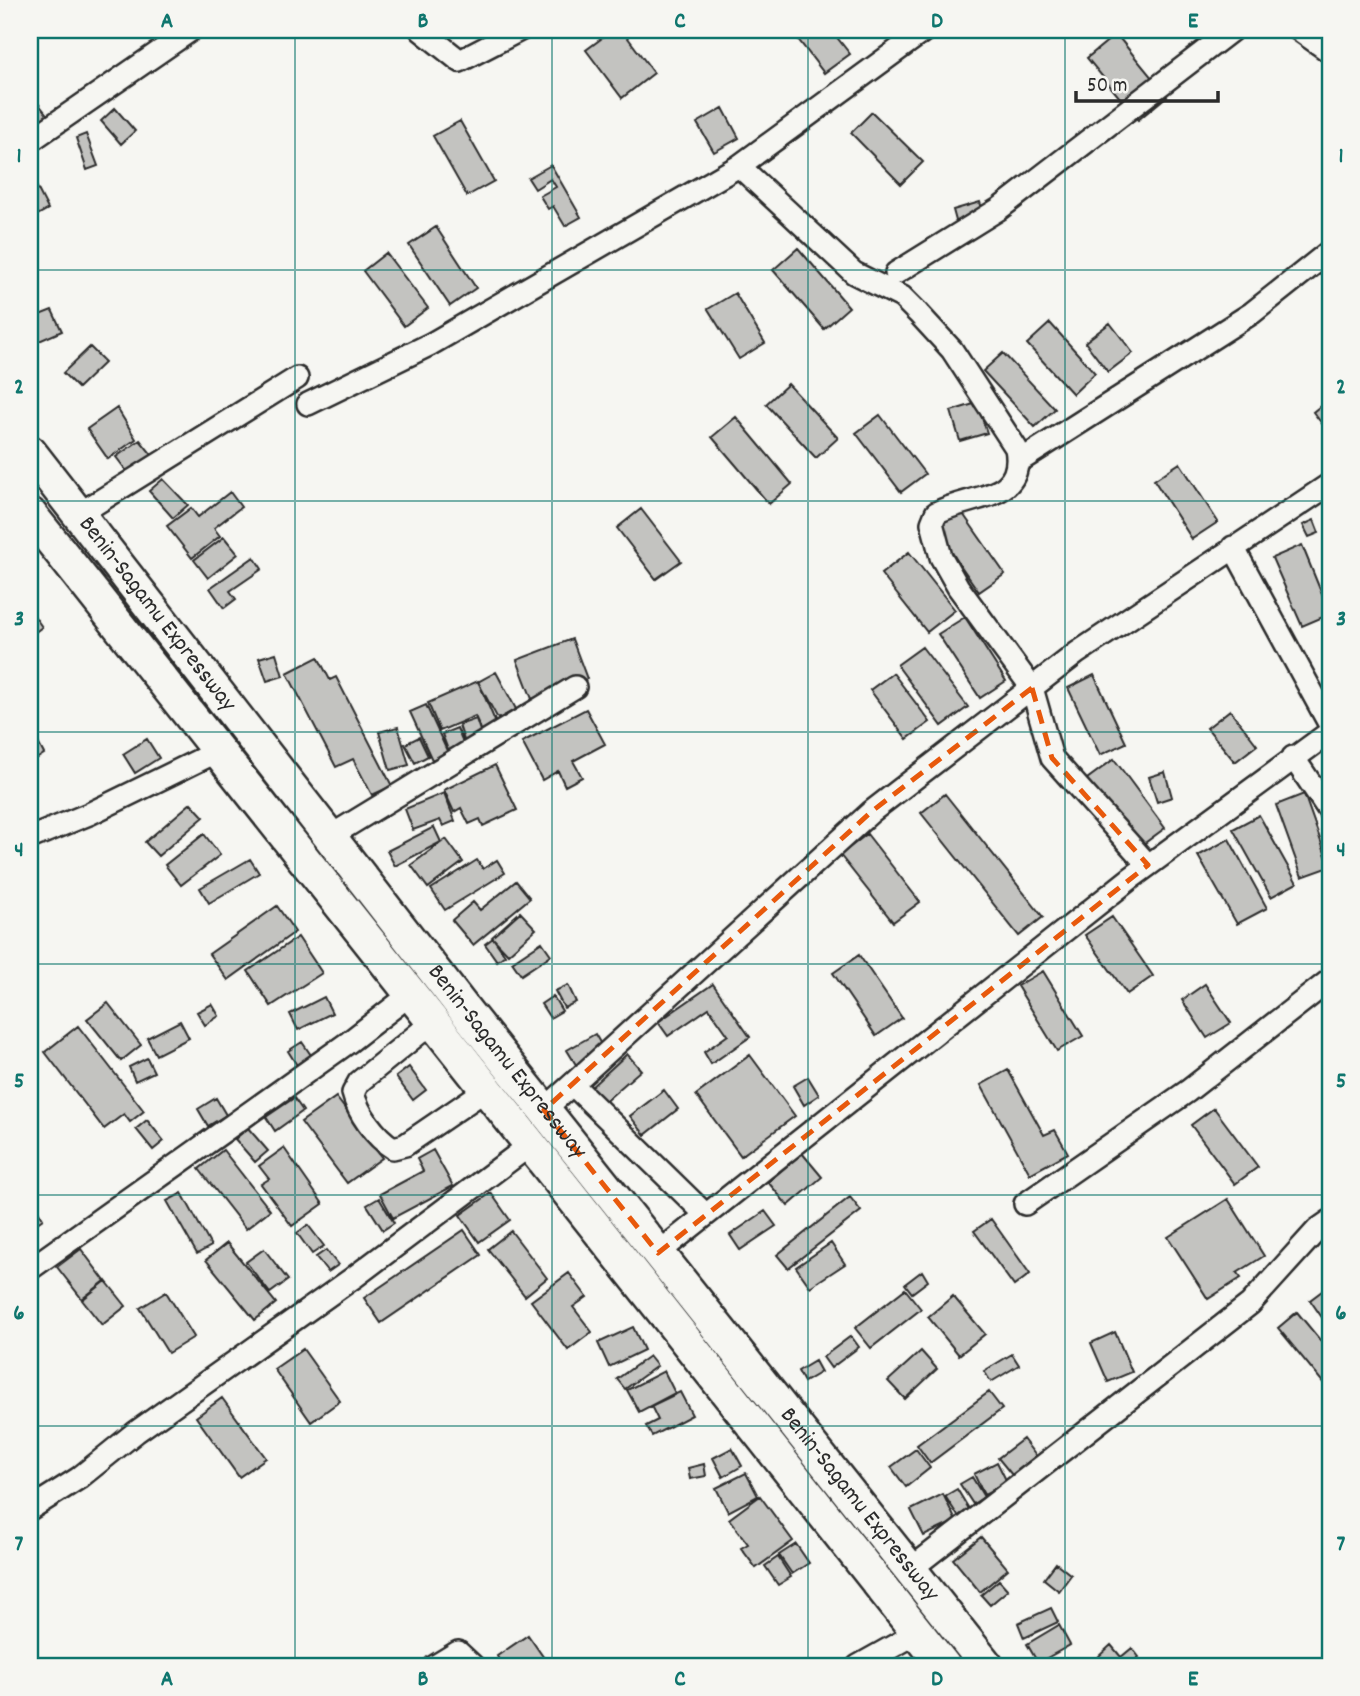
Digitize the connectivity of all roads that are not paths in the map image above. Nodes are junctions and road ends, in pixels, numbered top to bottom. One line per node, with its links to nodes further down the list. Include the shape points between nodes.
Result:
1 (191, 30): 8 (street)
2 (421, 30): 3 (street, via 460,61)
3 (520, 30)
4 (925, 30): 9 (street)
5 (1232, 30): 11 (street, via 999,209)
6 (1299, 30): 7 (street)
7 (1330, 52)
8 (30, 141)
9 (738, 166): 13 (street, via 431,344); 15 (street, via 854,273 902,297 918,313 952,350 1016,448)
10 (1330, 251): 15 (street, via 1252,313)
11 (896, 272)
12 (297, 378): 18 (street)
13 (308, 404)
14 (30, 452): 18 (highway, Benin-Sagamu Expressway)
15 (1018, 462): 21 (street, via 1015,478 1004,488 947,507 936,513 932,523 941,557 958,587)
16 (1330, 484): 19 (street)
17 (30, 514): 24 (highway)
18 (79, 514): 27 (highway, Benin-Sagamu Expressway)
19 (1233, 547): 21 (street); 22 (street)
20 (575, 687): 27 (street)
21 (1032, 688): 29 (street, via 1052,758); 33 (street, via 871,812)
22 (1330, 724)
23 (1330, 732): 25 (street)
24 (220, 750): 28 (street); 31 (highway)
25 (1293, 757): 26 (street); 29 (street)
26 (1330, 812)
27 (329, 837): 35 (highway, Benin-Sagamu Expressway)
28 (30, 838)
29 (1148, 865): 38 (street)
30 (1330, 980): 37 (street, via 1188,1091)
31 (412, 993): 32 (highway); 41 (street)
32 (434, 1021): 34 (highway); 34 (street, via 359,1082 353,1093 356,1105 383,1141 393,1147 405,1145)
33 (573, 1085): 35 (street); 38 (street)
34 (487, 1089): 36 (highway)
35 (544, 1110): 40 (highway, Benin-Sagamu Expressway)
36 (530, 1144): 42 (street, via 353,1278); 44 (highway)
37 (1025, 1204)
38 (706, 1215): 40 (street)
39 (1330, 1221): 43 (street, via 1250,1304)
40 (658, 1253): 43 (highway, Benin-Sagamu Expressway)
41 (30, 1269)
42 (30, 1509)
43 (912, 1568): 49 (highway, Benin-Sagamu Expressway)
44 (917, 1633): 47 (street); 48 (highway)
45 (435, 1666): 46 (street, via 458,1652)
46 (473, 1666)
47 (858, 1666)
48 (944, 1666)
49 (987, 1666)

